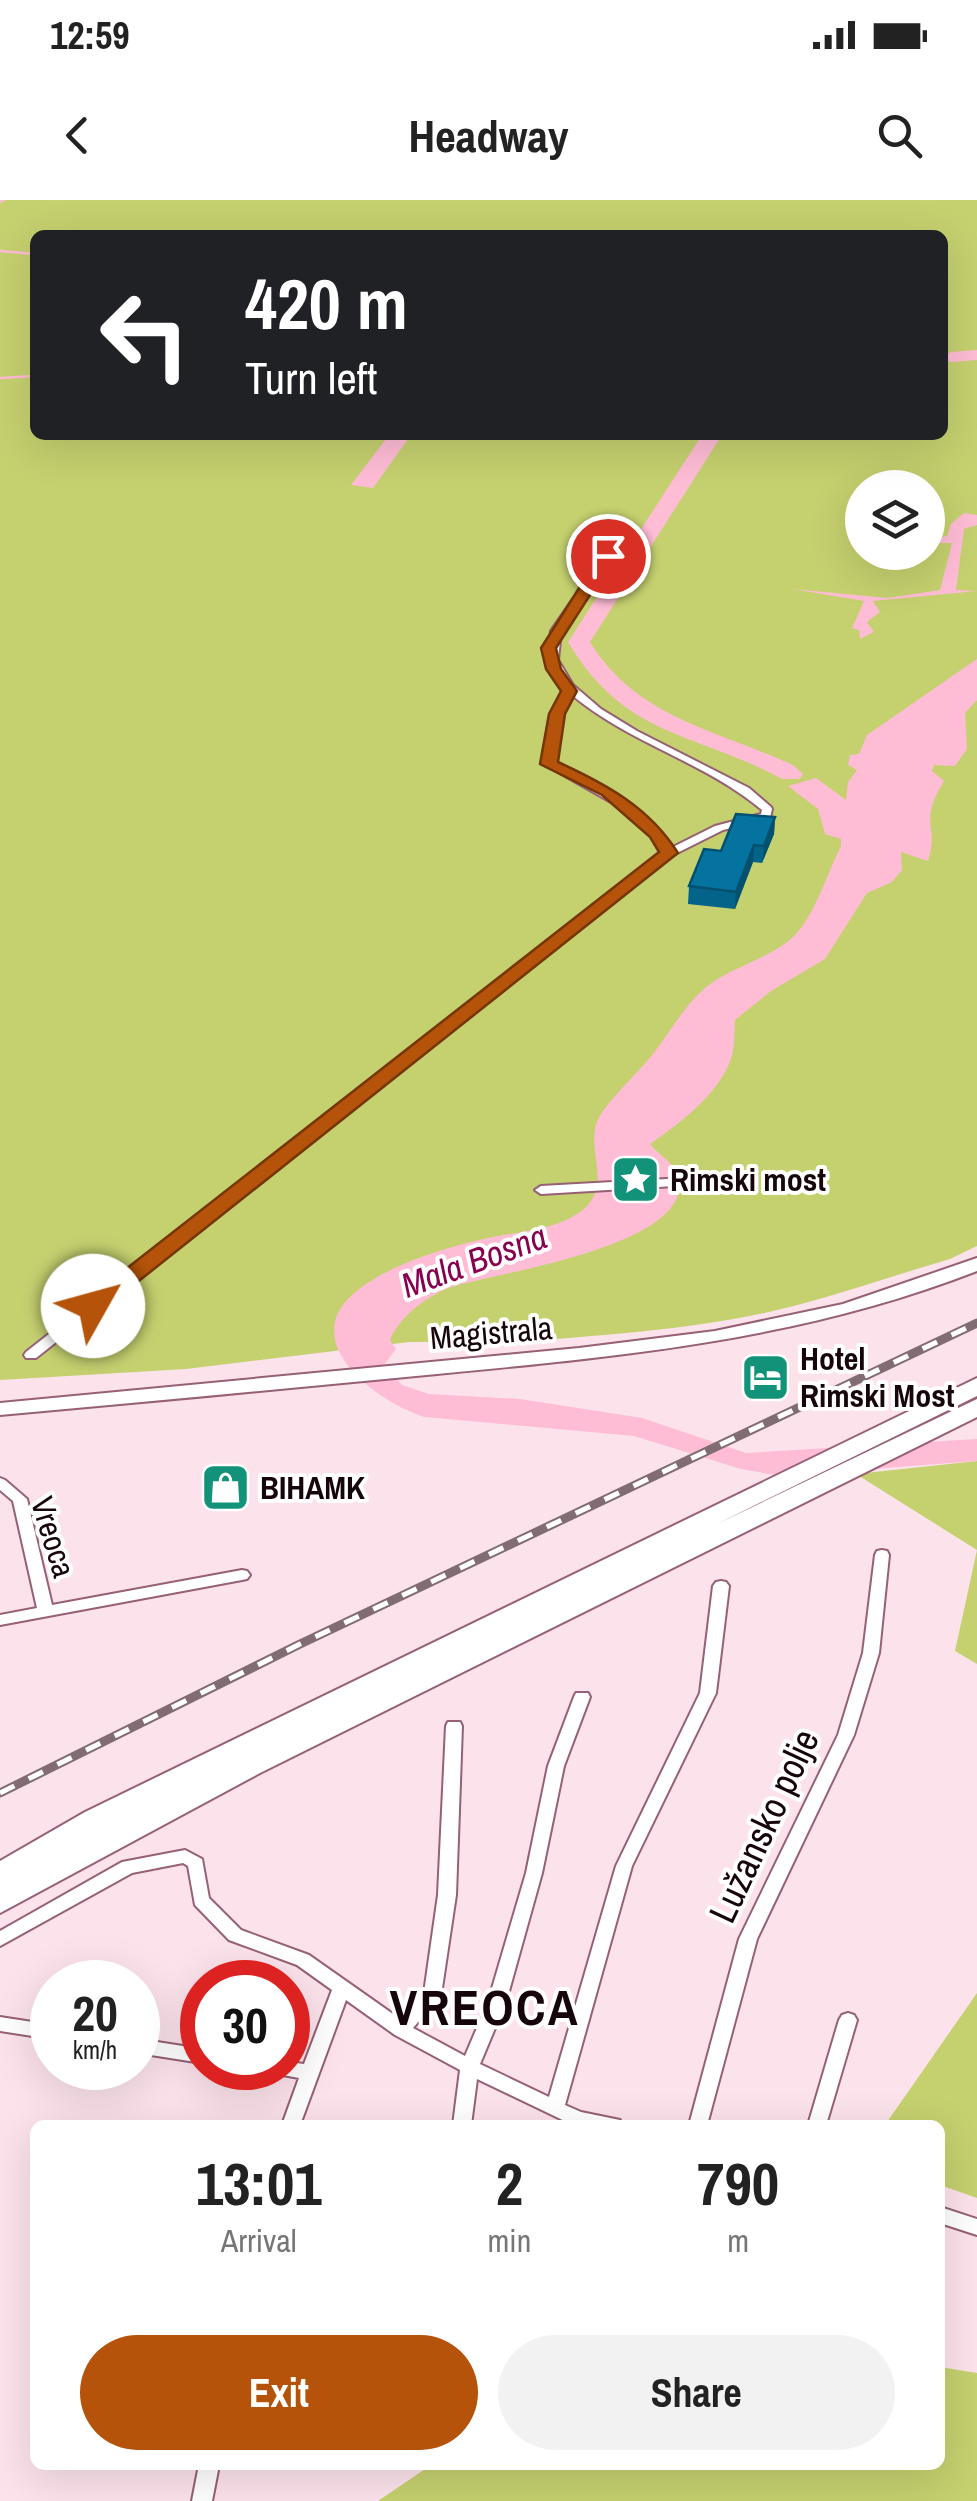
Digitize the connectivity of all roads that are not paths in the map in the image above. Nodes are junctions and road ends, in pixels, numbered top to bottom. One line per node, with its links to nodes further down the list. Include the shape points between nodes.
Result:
1 (625, 530): 2 (street, via 548,648)
2 (569, 691): 3 (street, via 557,714 549,764 608,792); 3 (street, via 667,752 752,793 767,808 758,821 719,828)
3 (669, 853): 7 (street)
4 (721, 1180): 5 (street)
5 (541, 1190)
6 (977, 1264): 10 (main road, Magistrala, via 850,1307 614,1352)
7 (31, 1355)
8 (977, 1386): 11 (highway)
9 (977, 1407): 11 (highway)
10 (0, 1409)
11 (936, 1416): 20 (highway, via 771,1486 275,1729); 21 (highway, via 806,1492 250,1765)
12 (0, 1483): 16 (street, Vreoca, via 20,1499)
13 (882, 1555): 35 (street, Lužansko polje, via 872,1653 846,1735 748,1939)
14 (242, 1575): 16 (street)
15 (721, 1586): 31 (street, via 708,1693 624,1866)
16 (46, 1612): 17 (street)
17 (0, 1620)
18 (582, 1697): 29 (street, via 556,1766 534,1873 496,2002)
19 (454, 1726): 27 (street, via 447,1895 432,1995)
20 (0, 1876)
21 (0, 1901)
22 (0, 1939): 23 (street, via 128,1868 178,1855 196,1863 200,1900 235,1936 303,1960)
23 (342, 1986): 27 (street); 28 (street)
24 (848, 2020): 36 (street)
25 (0, 2024): 26 (street)
26 (30, 2029)
27 (402, 2030): 29 (street)
28 (310, 2067)
29 (469, 2068): 31 (street); 33 (street)
30 (302, 2090): 32 (street)
31 (555, 2109): 34 (street)
32 (293, 2120)
33 (463, 2120)
34 (584, 2120)
35 (699, 2120)
36 (818, 2120)
37 (945, 2217): 38 (street)
38 (977, 2227)
39 (208, 2470): 40 (street)
40 (202, 2501)

